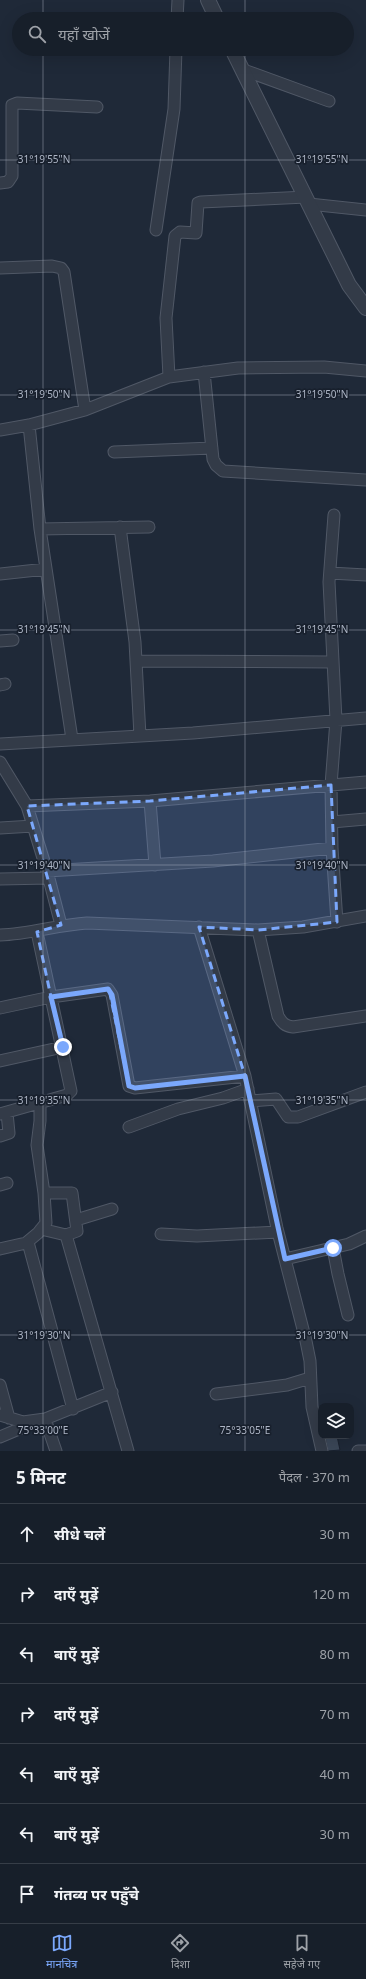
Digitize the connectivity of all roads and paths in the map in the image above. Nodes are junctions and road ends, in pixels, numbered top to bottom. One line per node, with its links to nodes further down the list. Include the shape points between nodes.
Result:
1 (178, 0): 3 (street)
2 (208, 0): 4 (street)
3 (177, 12)
4 (214, 12)
5 (176, 56): 13 (street, via 174,109)
6 (236, 56): 7 (street)
7 (242, 69): 8 (street); 11 (street)
8 (329, 101)
9 (97, 107): 10 (street, via 17,103 12,105 12,176 8,182)
10 (0, 183)
11 (308, 200): 12 (street); 15 (street, via 349,285); 18 (street, via 198,203 196,233 180,232 175,236 166,318)
12 (366, 210)
13 (156, 230)
14 (0, 268): 19 (street, via 52,266 61,268 64,272)
15 (366, 308)
16 (366, 371): 17 (street, via 324,367 238,368)
17 (204, 372): 18 (street); 22 (street)
18 (169, 377): 19 (street)
19 (85, 410): 20 (street)
20 (29, 424): 21 (street); 28 (street)
21 (0, 430)
22 (212, 448): 23 (street); 24 (street, via 216,466 223,471)
23 (114, 452)
24 (366, 480)
25 (334, 515): 30 (street)
26 (120, 527): 27 (street); 28 (street); 35 (street)
27 (149, 527)
28 (40, 529): 29 (street)
29 (46, 569): 31 (street); 40 (street)
30 (330, 573): 32 (street); 36 (street)
31 (0, 574)
32 (366, 576)
33 (13, 640): 34 (street)
34 (0, 641)
35 (136, 660): 36 (street); 39 (street)
36 (333, 662): 38 (street)
37 (366, 718): 38 (street)
38 (336, 720): 39 (street); 45 (street)
39 (140, 736): 40 (street)
40 (72, 739): 41 (street)
41 (0, 744)
42 (0, 762): 43 (street)
43 (4, 773): 47 (street)
44 (366, 782): 45 (street)
45 (331, 785): 46 (street); 49 (street)
46 (150, 801): 47 (street); 53 (street)
47 (27, 806): 50 (street)
48 (366, 819): 49 (street)
49 (332, 822): 52 (street)
50 (34, 826): 51 (street); 54 (street)
51 (0, 828)
52 (332, 848): 53 (street, via 213,861); 57 (street)
53 (155, 864): 54 (street)
54 (48, 875): 55 (street); 58 (street)
55 (0, 879)
56 (366, 916): 57 (street)
57 (337, 922): 60 (street)
58 (61, 925): 59 (street); 61 (street)
59 (199, 927): 60 (street); 68 (street)
60 (258, 930): 65 (street, via 278,1016 286,1026)
61 (37, 932): 62 (street); 63 (street)
62 (0, 934)
63 (51, 997): 64 (street); 66 (street); 68 (street, via 104,989 110,991 127,1084 131,1088)
64 (0, 1008)
65 (366, 1016)
66 (63, 1047): 67 (street); 72 (street, via 71,1091 67,1095)
67 (0, 1061)
68 (245, 1076): 69 (street)
69 (248, 1089): 71 (street); 74 (street, via 178,1109)
70 (366, 1092): 71 (street, via 298,1118 288,1118 276,1099)
71 (250, 1100): 80 (street)
72 (40, 1103): 73 (street); 76 (street, via 37,1145)
73 (3, 1113): 75 (street, via 8,1133)
74 (129, 1127)
75 (0, 1136)
76 (44, 1193): 78 (street, via 72,1194); 79 (street, via 46,1223)
77 (112, 1209): 78 (street)
78 (76, 1220): 82 (street, via 77,1231)
79 (41, 1229): 82 (street); 84 (street)
80 (278, 1232): 81 (street, via 197,1236); 87 (street)
81 (161, 1234)
82 (66, 1235): 91 (street)
83 (366, 1236): 85 (street)
84 (26, 1243): 86 (street); 93 (street, via 29,1246)
85 (333, 1248): 87 (street); 88 (street)
86 (0, 1249)
87 (285, 1259): 89 (street, via 306,1341)
88 (348, 1315)
89 (310, 1378): 92 (street, via 287,1385); 100 (street, via 313,1413)
90 (0, 1385): 94 (street)
91 (112, 1392): 93 (street); 99 (street)
92 (216, 1394)
93 (73, 1409): 95 (street)
94 (4, 1417): 96 (street)
95 (45, 1419): 96 (street); 98 (street)
96 (32, 1421): 97 (street)
97 (0, 1437)
98 (56, 1451)
99 (128, 1451)
100 (322, 1451)
101 (358, 1451): 102 (street)
102 (366, 1451)

